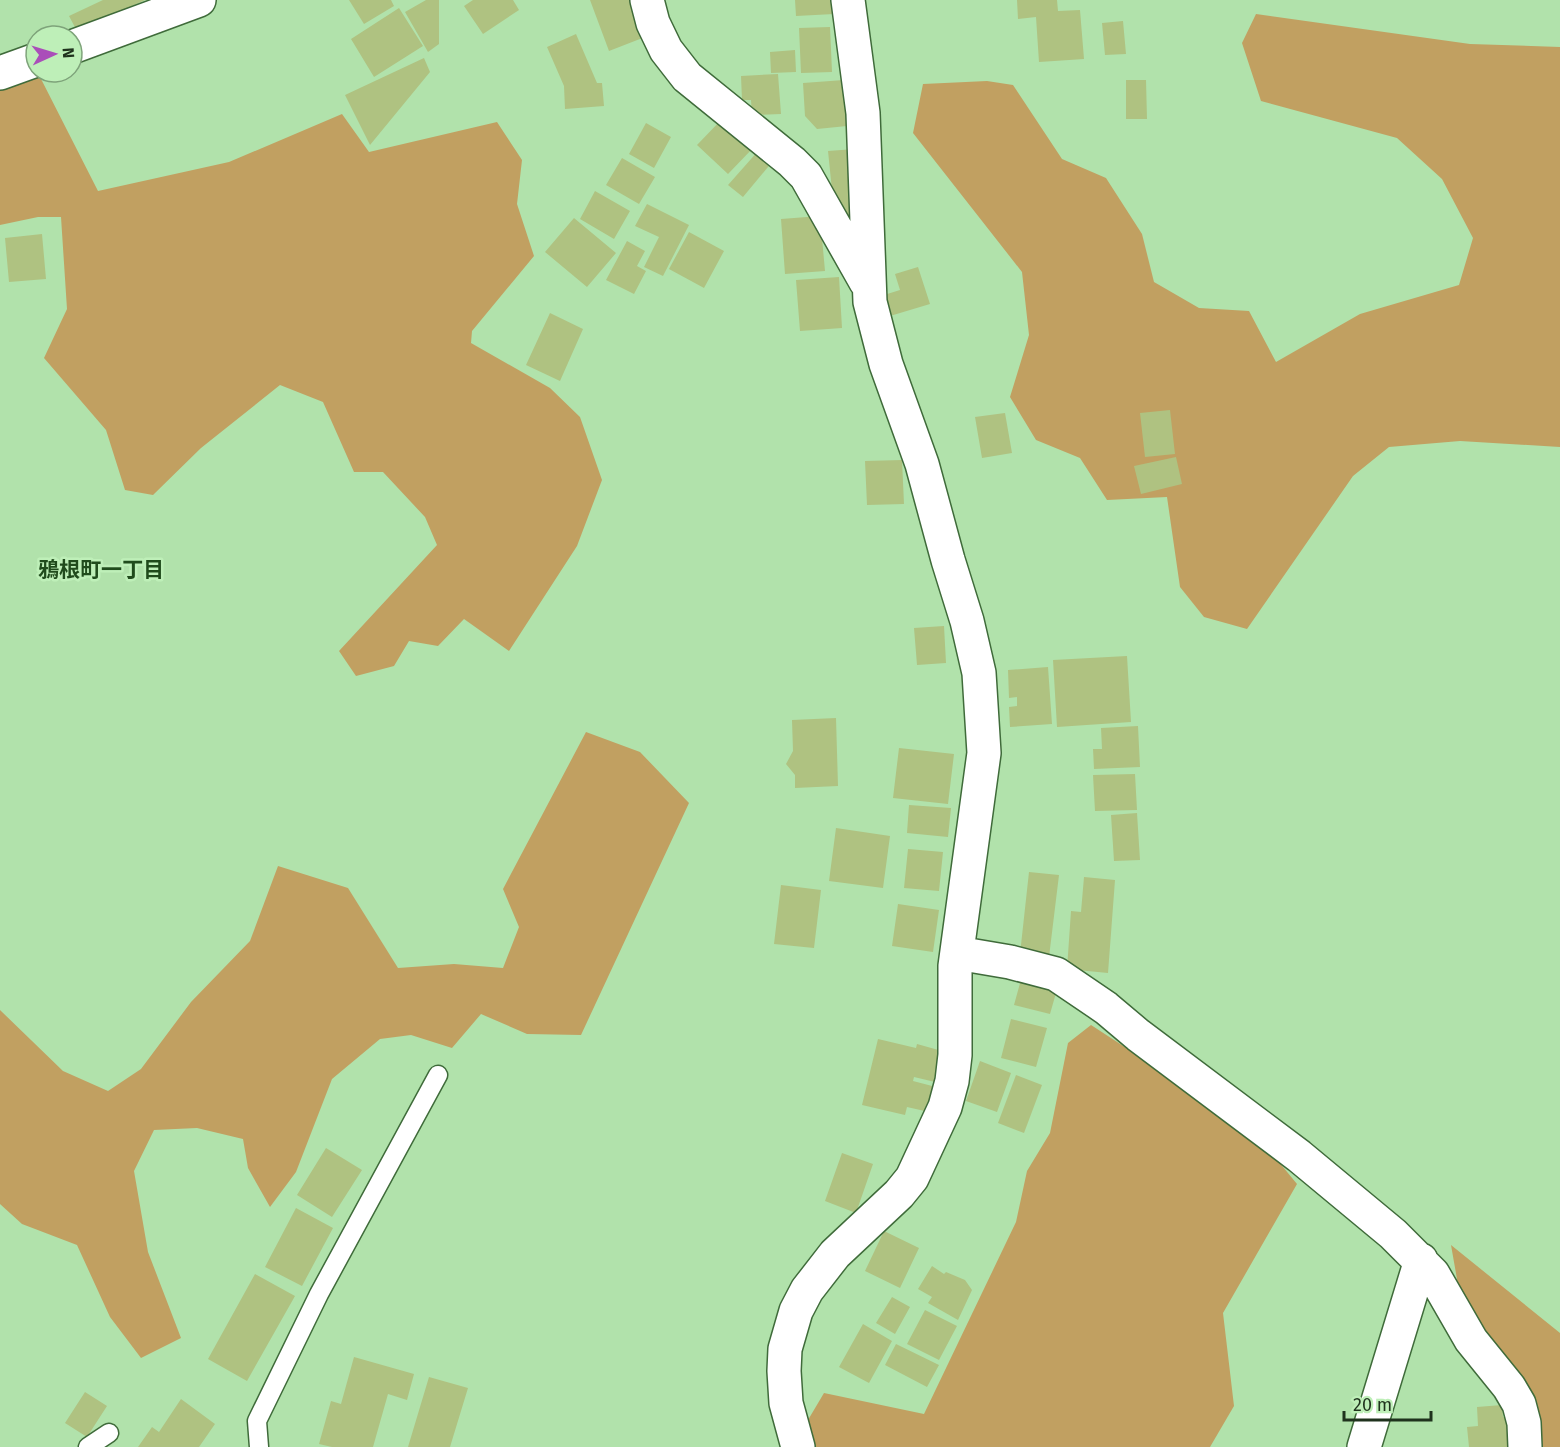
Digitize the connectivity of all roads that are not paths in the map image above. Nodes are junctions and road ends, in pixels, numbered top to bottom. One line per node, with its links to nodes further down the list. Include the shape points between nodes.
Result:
1 (199, 0): 4 (street)
2 (646, 0): 7 (street, via 666,50 687,77 806,176)
3 (848, 0): 7 (street, via 863,112)
4 (84, 43)
5 (24, 64): 6 (street)
6 (0, 73)
7 (868, 286): 8 (street, via 886,364 922,464 979,674 984,753)
8 (957, 953): 10 (street, via 1056,974 1299,1156); 14 (street, via 952,1080 929,1145 912,1178 835,1254 796,1311 785,1349 784,1371 786,1402)
9 (438, 1075): 13 (lane, via 319,1294 257,1421)
10 (1421, 1260): 15 (street); 16 (street, via 1471,1340 1519,1404)
11 (109, 1433): 12 (lane)
12 (88, 1447)
13 (259, 1447)
14 (798, 1447)
15 (1364, 1447)
16 (1526, 1447)

